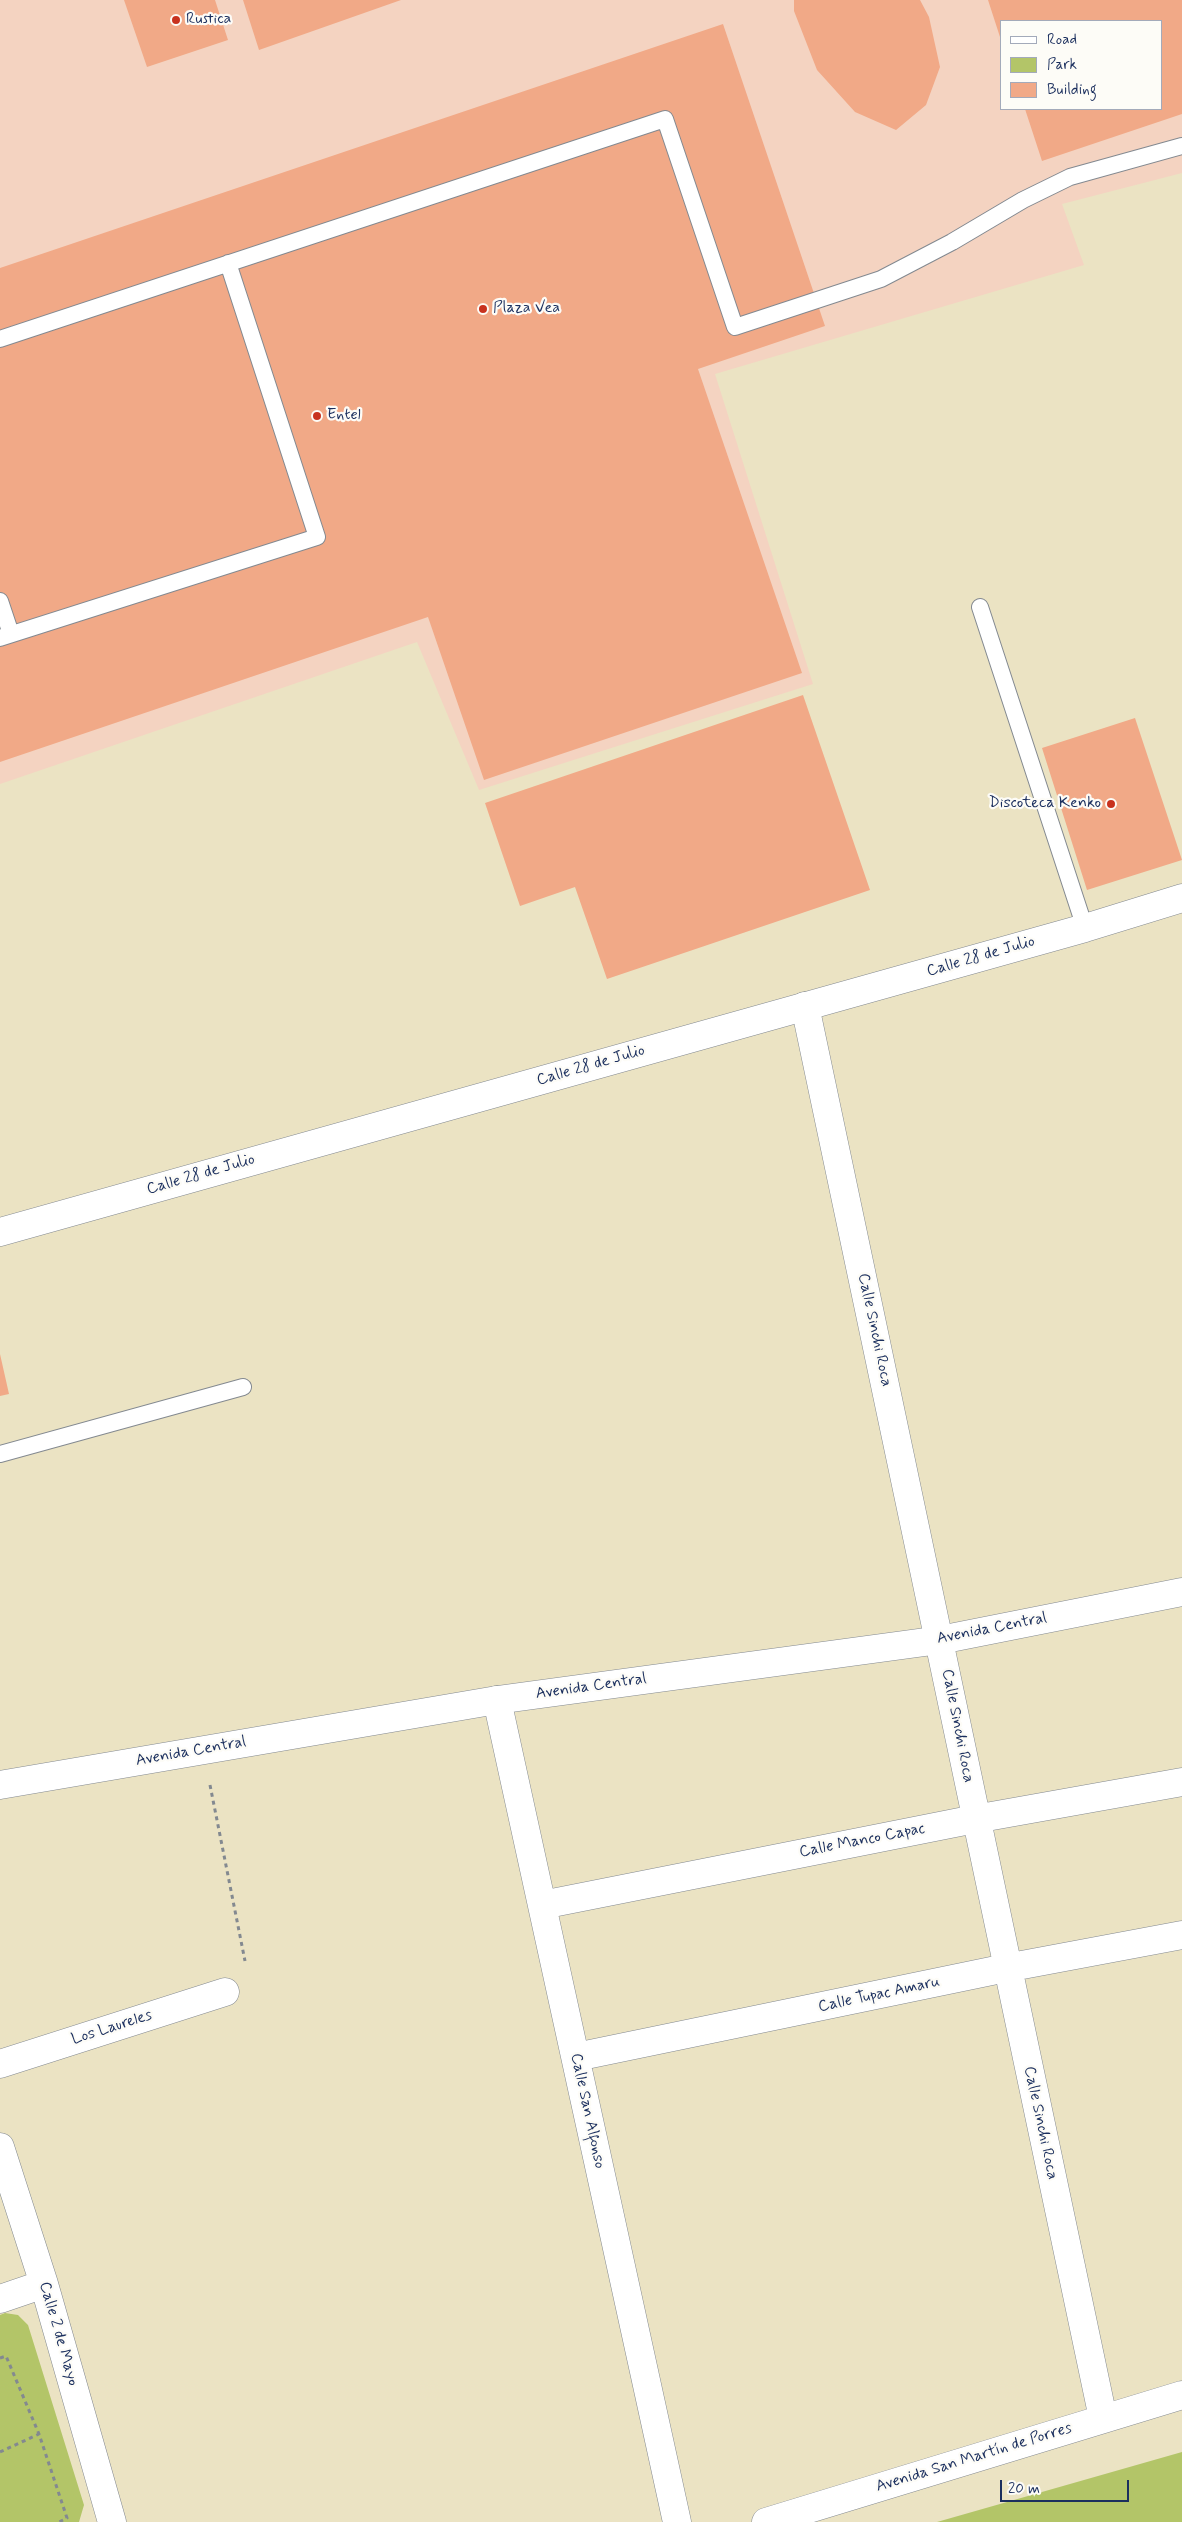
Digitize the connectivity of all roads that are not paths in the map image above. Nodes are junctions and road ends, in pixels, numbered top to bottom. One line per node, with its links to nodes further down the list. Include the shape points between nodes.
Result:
1 (1182, 146): 2 (lane, via 1070,177 881,279 735,327 665,119)
2 (228, 263): 3 (lane); 6 (lane, via 317,536)
3 (0, 339)
4 (0, 602): 6 (lane)
5 (980, 606): 8 (lane)
6 (6, 636)
7 (1182, 898): 8 (street, Calle 28 de Julio)
8 (1084, 928): 9 (street, Calle 28 de Julio)
9 (805, 1006): 10 (street, Calle 28 de Julio); 14 (street, Calle Sinchi Roca)
10 (0, 1232)
11 (243, 1387): 12 (lane)
12 (0, 1454)
13 (1182, 1592): 14 (street, Avenida Central)
14 (940, 1640): 15 (street, Avenida Central); 18 (street, Calle Sinchi Roca)
15 (497, 1700): 17 (street, Avenida Central); 19 (street, Calle San Alfonso)
16 (1182, 1782): 18 (street, Calle Manco Capac)
17 (0, 1785)
18 (975, 1819): 19 (street, Calle Manco Capac); 21 (street, Calle Sinchi Roca)
19 (542, 1904): 23 (street, Calle San Alfonso)
20 (1182, 1935): 21 (street, Calle Tupac Amaru)
21 (1006, 1968): 23 (street, Calle Tupac Amaru); 29 (street, Calle Sinchi Roca)
22 (225, 1992): 24 (street, Los Laureles)
23 (576, 2057): 31 (street, Calle San Alfonso)
24 (0, 2064)
25 (0, 2147): 26 (street, Calle 2 de Mayo)
26 (44, 2284): 27 (street); 30 (street, Calle 2 de Mayo)
27 (0, 2299)
28 (1182, 2395): 29 (street, Avenida San Martín de Porres)
29 (1103, 2418): 32 (street, Avenida San Martín de Porres)
30 (112, 2522)
31 (677, 2522)
32 (766, 2522)

